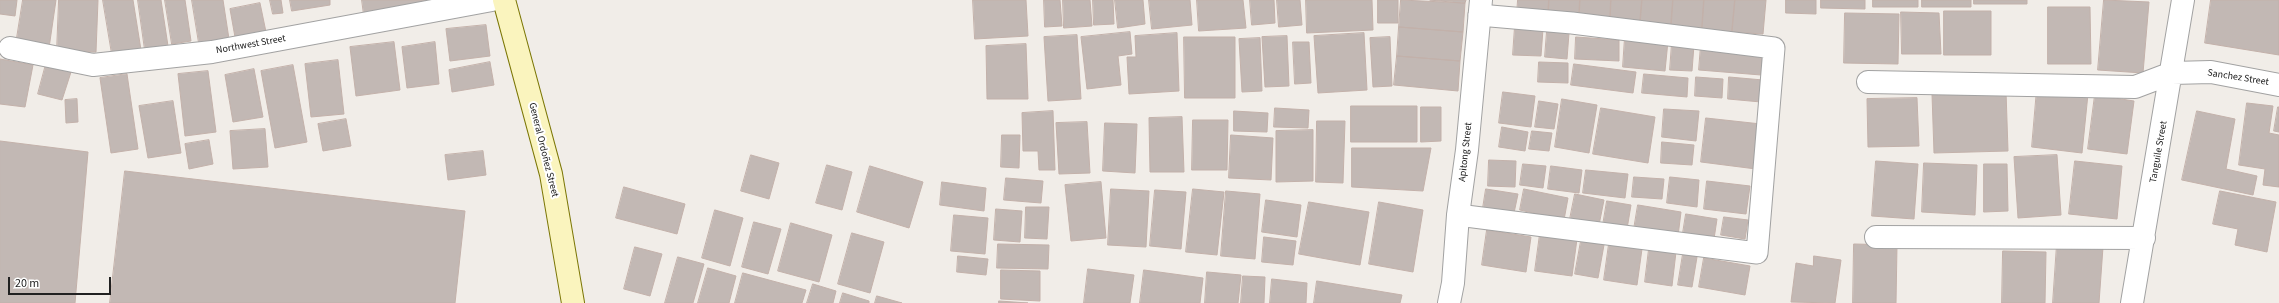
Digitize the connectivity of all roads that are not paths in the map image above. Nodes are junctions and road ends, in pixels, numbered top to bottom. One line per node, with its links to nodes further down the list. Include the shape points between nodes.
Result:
1 (492, 0): 5 (street, Northwest Street, via 212,52 93,65)
2 (504, 0): 12 (main road, General Ordoñez Street, via 551,174)
3 (2183, 0): 6 (street, Tanguile Street)
4 (1480, 8): 9 (street, Apitong Street, via 1467,150); 9 (lane, via 1572,23 1774,48 1757,253)
5 (10, 48)
6 (2172, 73): 7 (street, Sanchez Street, via 2135,87); 8 (street, Sanchez Street, via 2211,72); 11 (street, Tanguile Street)
7 (1868, 82)
8 (2279, 85)
9 (1458, 215): 13 (street, Apitong Street)
10 (1876, 237): 11 (street)
11 (2144, 238): 14 (street, Tanguile Street)
12 (573, 303)
13 (1449, 303)
14 (2132, 303)

